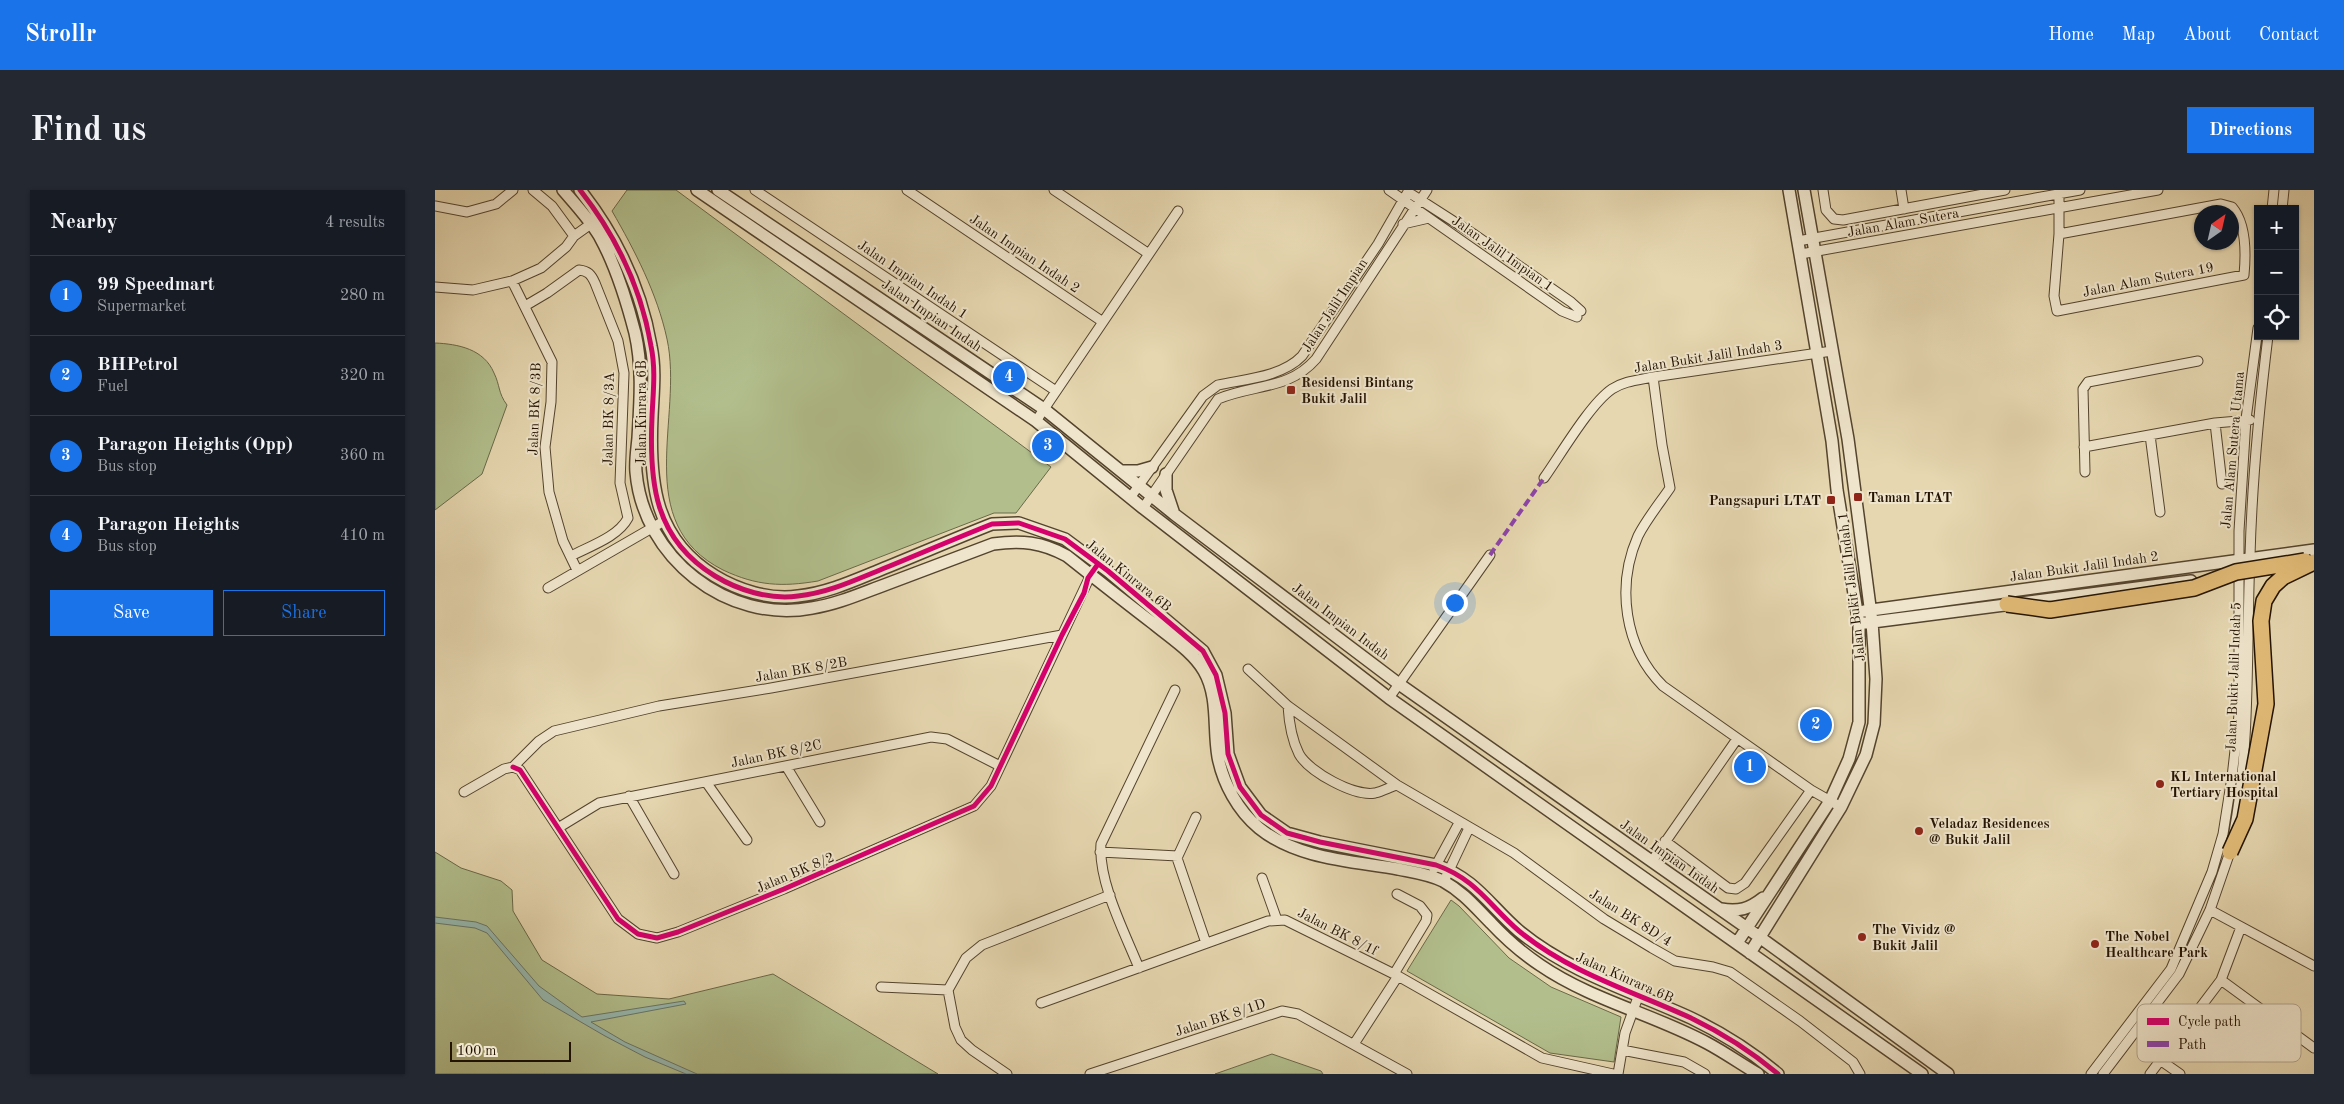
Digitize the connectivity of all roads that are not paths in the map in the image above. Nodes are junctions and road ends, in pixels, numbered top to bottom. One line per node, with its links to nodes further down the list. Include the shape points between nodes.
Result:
1 (513, 190): 27 (street, via 496,204 467,212)
2 (533, 190): 38 (street, via 552,206)
3 (563, 190): 35 (street, Jalan Kinrara 6B)
4 (580, 190): 33 (street, Jalan Kinrara 6B)
5 (697, 190): 60 (street)
6 (718, 190): 57 (street, Jalan Impian Indah)
7 (755, 190): 56 (street, Jalan Impian Indah 1)
8 (907, 190): 49 (street, Jalan Impian Indah 2)
9 (1054, 190): 42 (street)
10 (1428, 190): 24 (street, Jalan Jalil Impian); 28 (street)
11 (1789, 190): 40 (street, Jalan Bukit Jalil Indah 1)
12 (1804, 190): 39 (street, Jalan Bukit Jalil Indah 1)
13 (1823, 190): 30 (street, via 1826,210 1834,219)
14 (1901, 190): 30 (street)
15 (2005, 190): 21 (street)
16 (2080, 190): 23 (street, Jalan Alam Sutera)
17 (2158, 190): 22 (street, Jalan Alam Sutera)
18 (2274, 190): 25 (street)
19 (2285, 190): 26 (street)
20 (1400, 192): 24 (street); 32 (street, Jalan Jalil Impian); 32 (street)
21 (1975, 193): 30 (street)
22 (2124, 193): 29 (street, Jalan Alam Sutera)
23 (2059, 194): 29 (street); 39 (street, Jalan Alam Sutera)
24 (1417, 204): 28 (street, Jalan Jalil Impian 1); 34 (street, Jalan Jalil Impian 1); 36 (street, Jalan Jalil Impian)
25 (2272, 205)
26 (2283, 205)
27 (435, 206)
28 (1433, 208): 46 (street, Jalan Jalil Impian 1)
29 (2060, 208): 37 (street); 41 (street, Jalan Alam Sutera)
30 (1904, 209)
31 (1178, 211): 42 (street)
32 (1393, 217): 68 (street, Jalan Jalil Impian, via 1378,244 1295,363 1276,372 1210,389)
33 (601, 218): 35 (street); 80 (street, Jalan Kinrara 6B, via 627,264 645,315 652,348 655,384 652,481)
34 (1429, 218): 36 (street); 48 (street, Jalan Jalil Impian 1)
35 (591, 224): 38 (street); 81 (street, Jalan Kinrara 6B, via 613,267 635,334 641,381 636,471 639,495)
36 (1403, 224): 71 (street, Jalan Jalil Impian, via 1306,371 1293,379 1218,399)
37 (2059, 234): 37 (street, Jalan Alam Sutera 19, via 2054,296 2057,311 2244,275 2239,215 2232,207 2221,204)
38 (574, 236): 44 (street, via 541,268)
39 (1813, 238): 40 (street, Jalan Alam Sutera); 41 (street, Jalan Bukit Jalil Indah 1)
40 (1798, 241): 43 (street, Jalan Bukit Jalil Indah 1)
41 (1815, 252): 43 (street, Jalan Alam Sutera); 52 (street, Jalan Bukit Jalil Indah 1)
42 (1149, 254): 49 (street)
43 (1801, 254): 53 (street, Jalan Bukit Jalil Indah 1)
44 (513, 281): 45 (street, via 473,290); 47 (street, Jalan BK 8/3B)
45 (435, 287)
46 (1566, 298): 48 (street); 48 (street, Jalan Jalil Impian 1, via 1579,314)
47 (525, 306): 84 (street, Jalan BK 8/3B, via 552,362 545,447 549,492 563,541); 84 (street, Jalan BK 8/3A, via 579,270 586,271 595,283 619,341 624,373 621,483 628,518 621,528)
48 (1559, 309)
49 (1103, 322): 56 (street)
50 (2256, 340): 58 (street, Jalan Alam Sutera Utama)
51 (2268, 340): 59 (street, Jalan Alam Sutera Utama)
52 (1832, 351): 53 (street, Jalan Bukit Jalil Indah 3); 63 (street, Jalan Bukit Jalil Indah 1)
53 (1816, 353): 55 (street, Jalan Bukit Jalil Indah 3); 64 (street, Jalan Bukit Jalil Indah 1)
54 (2198, 361): 65 (street, via 2088,382 2083,389)
55 (1653, 378): 72 (street, Jalan Bukit Jalil Indah 3, via 1627,382 1604,396); 103 (street, via 1670,488 1639,536 1631,559 1626,589 1629,626 1649,671 1663,686)
56 (1056, 391): 57 (street)
57 (1044, 409): 60 (street); 69 (street, Jalan Impian Indah)
58 (2246, 419): 59 (street); 61 (street); 66 (street, Jalan Alam Sutera Utama)
59 (2258, 420): 67 (street, Jalan Alam Sutera Utama)
60 (1036, 421): 76 (street)
61 (2215, 423): 62 (street); 73 (street)
62 (2149, 435): 65 (street); 78 (street)
63 (1848, 439): 64 (street); 95 (street, Jalan Bukit Jalil Indah 1)
64 (1832, 441): 94 (street, Jalan Bukit Jalil Indah 1)
65 (2085, 447): 70 (street)
66 (2244, 449): 67 (street); 85 (street, Jalan Alam Sutera Utama)
67 (2256, 451): 85 (street, Jalan Alam Sutera Utama)
68 (1152, 467): 69 (street, via 1138,471); 74 (street, Jalan Jalil Impian)
69 (1121, 470): 74 (street, Jalan Impian Indah)
70 (2085, 472)
71 (1166, 474): 75 (street, Jalan Jalil Impian); 79 (street)
72 (1544, 478)
73 (2221, 484)
74 (1139, 485): 75 (street, Jalan Impian Indah); 76 (street, Jalan Jalil Impian)
75 (1152, 496): 77 (street, Jalan Jalil Impian); 79 (street, Jalan Impian Indah)
76 (1130, 498): 77 (street)
77 (1143, 508): 101 (street)
78 (2160, 512)
79 (1173, 514): 99 (street, Jalan Impian Indah)
80 (664, 521): 81 (street); 87 (street, Jalan Kinrara 6B, via 683,550 704,570 731,586 756,593 796,597 833,589 992,524 1019,523 1065,539)
81 (652, 527): 88 (street); 91 (street, Jalan Kinrara 6B, via 663,546 699,583 720,596 765,608 792,611 834,603 993,544 1013,541 1034,542 1053,548)
82 (2314, 550): 85 (street, Jalan Bukit Jalil Indah 2)
83 (1490, 555): 99 (street)
84 (571, 556): 88 (street, Jalan BK 8/3B)
85 (2244, 558): 90 (street); 95 (street, Jalan Bukit Jalil Indah 2)
86 (2314, 562): 90 (street, Jalan Bukit Jalil Indah 2); 93 (highway, bridge, via 2236,572 2194,588 2050,610); 122 (highway, bridge, via 2283,577 2264,601 2261,622 2266,704 2245,819)
87 (1098, 564): 89 (street, Jalan Kinrara 6B); 91 (street)
88 (577, 570): 92 (street)
89 (1108, 571): 91 (street); 125 (street, Jalan Kinrara 6B, via 1203,651 1216,675 1225,713 1228,754 1240,787 1261,815 1295,835)
90 (2244, 574): 93 (street, Jalan Bukit Jalil Indah 2); 122 (street, Jalan Bukit Jalil Indah 5, via 2248,704 2241,793); 151 (street, Jalan Bukit Jalil Indah 5, via 2239,715 2223,834 2213,872 2171,969)
91 (1094, 578): 97 (street); 128 (street, Jalan Kinrara 6B, via 1188,652 1204,672 1211,687 1218,757 1225,780 1233,798 1256,826 1286,846)
92 (548, 588)
93 (2007, 604): 95 (street, Jalan Bukit Jalil Indah 2)
94 (1857, 612): 95 (street, Jalan Bukit Jalil Indah 2); 96 (street, Jalan Bukit Jalil Indah 1)
95 (1871, 616): 96 (street, Jalan Bukit Jalil Indah 2); 113 (street, Jalan Bukit Jalil Indah 1, via 1876,679 1874,724 1866,755)
96 (1859, 624): 112 (street, Jalan Bukit Jalil Indah 1, via 1859,722 1849,759)
97 (1062, 635): 105 (street, Jalan BK 8/2); 106 (street, Jalan BK 8/2B, via 659,706 554,731 539,740)
98 (1248, 669): 102 (street, Jalan BK 8D/4)
99 (1399, 684): 101 (street); 124 (street, Jalan Impian Indah)
100 (1175, 690): 121 (street, via 1104,837)
101 (1389, 698): 140 (street)
102 (1288, 706): 108 (street, Jalan BK 8D/4); 108 (street, via 1290,731 1300,756 1326,779 1355,791 1374,794)
103 (1737, 739): 109 (street); 120 (street)
104 (786, 766): 105 (street, Jalan BK 8/2C, via 931,737 947,739); 107 (street, Jalan BK 8/2C); 115 (street)
105 (1000, 766): 117 (street, Jalan BK 8/2, via 991,786 974,806 784,889 657,938 638,934 618,919)
106 (513, 767): 110 (street); 117 (street, Jalan BK 8/2, via 520,770)
107 (706, 782): 111 (street, Jalan BK 8/2C); 119 (street)
108 (1397, 784): 116 (street, Jalan BK 8D/4)
109 (1811, 790): 112 (street); 120 (street, via 1745,884 1736,889 1728,888)
110 (464, 792)
111 (629, 796): 117 (street, Jalan BK 8/2C, via 599,803); 127 (street)
112 (1830, 801): 113 (street); 131 (street, Jalan Bukit Jalil Indah 1)
113 (1841, 807): 139 (street, Jalan Bukit Jalil Indah 1)
114 (1196, 817): 123 (street)
115 (820, 822)
116 (1459, 823): 118 (street, Jalan BK 8D/4); 125 (street)
117 (559, 828)
118 (1469, 828): 126 (street); 172 (street, Jalan BK 8D/4, via 1514,853 1604,920 1675,961 1729,972 1853,1062)
119 (747, 840)
120 (1665, 841): 124 (street)
121 (1101, 852): 123 (street); 133 (street)
122 (2230, 852): 135 (street, Jalan Bukit Jalil Indah 5)
123 (1178, 856): 141 (street)
124 (1651, 861): 134 (street, Jalan Impian Indah)
125 (1436, 865): 126 (street, Jalan Kinrara 6B); 128 (street)
126 (1449, 870): 130 (street); 149 (street, Jalan Kinrara 6B, via 1462,876 1518,930 1553,956)
127 (674, 874)
128 (1431, 876): 130 (street, Jalan Kinrara 6B)
129 (1262, 878): 136 (street)
130 (1444, 881): 155 (street, Jalan Kinrara 6B, via 1469,899 1513,946 1541,966)
131 (1772, 891): 134 (street, via 1749,908 1733,911); 138 (street, Jalan Bukit Jalil Indah 1)
132 (1397, 894): 145 (street, via 1420,906 1427,915)
133 (1110, 895): 144 (street); 148 (street, via 982,944 966,958)
134 (1719, 908): 138 (street, Jalan Impian Indah)
135 (2210, 910): 137 (street); 152 (street, Jalan Bukit Jalil Indah 5, via 2179,974)
136 (1277, 920): 141 (street, Jalan BK 8/1f); 145 (street, Jalan BK 8/1f, via 1285,920)
137 (2241, 927): 143 (street); 146 (street)
138 (1747, 928): 139 (street, Jalan Impian Indah); 140 (street, Jalan Bukit Jalil Indah 1)
139 (1760, 938): 142 (street, Jalan Bukit Jalil Indah 1); 174 (street, Jalan Impian Indah)
140 (1737, 943): 142 (street)
141 (1206, 944): 144 (street, Jalan BK 8/1f)
142 (1750, 952): 173 (street)
143 (2314, 966)
144 (1139, 968): 150 (street, Jalan BK 8/1f)
145 (1396, 975): 159 (street); 168 (street, Jalan BK 8/1f, via 1542,1058)
146 (2221, 980): 153 (street); 154 (street)
147 (881, 987): 148 (street)
148 (948, 990): 165 (street, via 955,1027 961,1040)
149 (1638, 997): 155 (street); 171 (street, Jalan Kinrara 6B, via 1692,1019 1756,1056)
150 (1041, 1003)
151 (2144, 1004)
152 (2156, 1004)
153 (2203, 1004)
154 (2254, 1004)
155 (1633, 1010): 161 (street); 170 (street, Jalan Kinrara 6B, via 1706,1042)
156 (2137, 1014): 175 (street, Jalan Bukit Jalil Indah 5)
157 (2137, 1029): 176 (street, Jalan Bukit Jalil Indah 5)
158 (2301, 1038): 160 (street)
159 (1354, 1044): 166 (street, Jalan BK 8/1D, via 1298,1014 1281,1011); 167 (street, Jalan BK 8/1D)
160 (2314, 1048)
161 (1622, 1050): 164 (street, via 1684,1062); 169 (street)
162 (2159, 1062): 177 (street)
163 (2164, 1062): 178 (street)
164 (1702, 1073)
165 (1007, 1074)
166 (1089, 1074)
167 (1407, 1074)
168 (1613, 1074)
169 (1619, 1074)
170 (1758, 1074)
171 (1777, 1074)
172 (1860, 1074)
173 (1922, 1074)
174 (1948, 1074)
175 (2091, 1074)
176 (2103, 1074)
177 (2149, 1074)
178 (2180, 1074)

